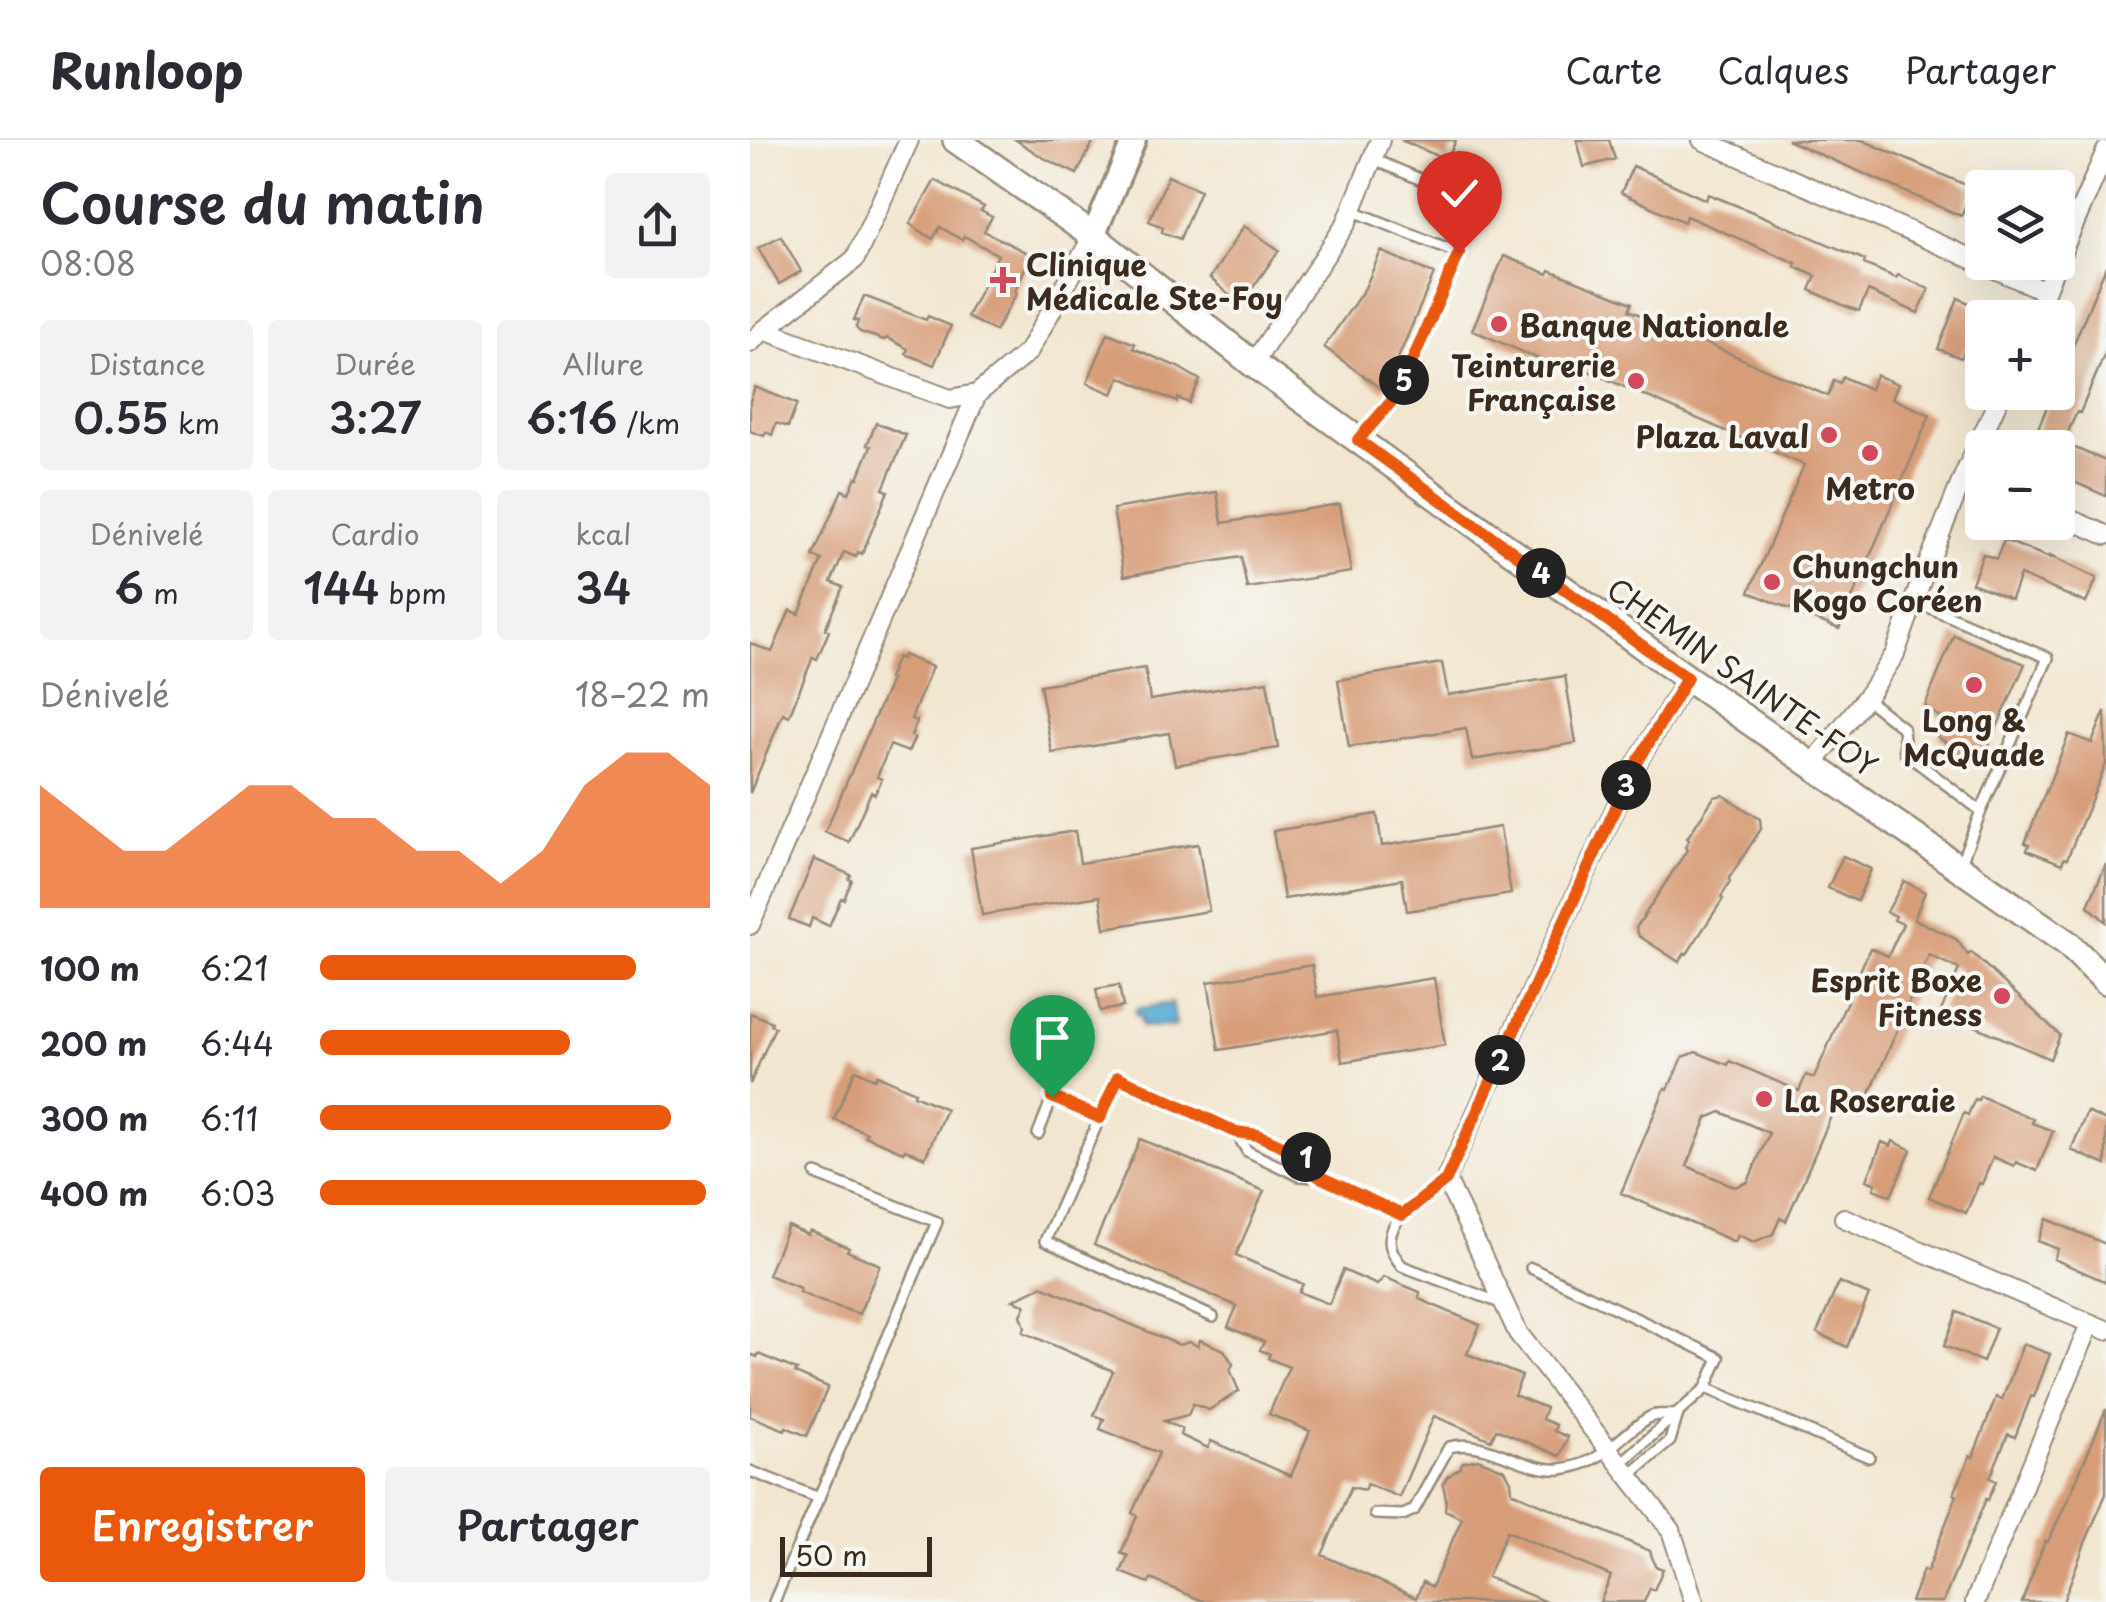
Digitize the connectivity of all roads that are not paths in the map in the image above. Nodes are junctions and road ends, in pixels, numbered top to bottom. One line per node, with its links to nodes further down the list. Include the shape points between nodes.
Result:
1 (909, 140): 15 (street, via 855,260)
2 (956, 140): 11 (main road, CHEMIN SAINTE-FOY)
3 (1134, 140): 11 (street)
4 (1380, 140): 7 (street)
5 (1702, 140): 13 (street)
6 (2106, 152): 10 (street)
7 (1372, 159): 8 (lane); 9 (street)
8 (1489, 209)
9 (1352, 210): 16 (street); 19 (lane, via 1459,253 1398,394)
10 (2075, 222)
11 (1093, 236): 16 (main road, CHEMIN SAINTE-FOY); 17 (street, via 1028,352)
12 (2049, 280): 13 (street)
13 (2044, 290): 14 (street)
14 (2040, 300)
15 (757, 337): 17 (street, via 950,400)
16 (1252, 364): 19 (main road, CHEMIN SAINTE-FOY)
17 (978, 394): 29 (street)
18 (1994, 410): 20 (street)
19 (1358, 440): 24 (main road, CHEMIN SAINTE-FOY)
20 (1964, 475): 23 (street)
21 (2075, 521): 22 (street)
22 (2106, 534)
23 (1914, 601): 25 (street, via 1895,654); 27 (lane, via 2048,658)
24 (1687, 678): 26 (main road, CHEMIN SAINTE-FOY); 38 (street, via 1634,768)
25 (1865, 698): 26 (street); 27 (lane, via 1903,728 1905,753)
26 (1812, 765): 28 (main road, CHEMIN SAINTE-FOY)
27 (1982, 811): 28 (lane)
28 (1958, 868): 30 (main road, CHEMIN SAINTE-FOY, via 2066,943)
29 (750, 925)
30 (2106, 981)
31 (1069, 1054): 32 (lane)
32 (1052, 1097): 33 (lane); 35 (lane)
33 (1100, 1118): 34 (lane, via 1118,1077); 43 (lane, via 1045,1241)
34 (1236, 1132): 37 (lane, via 1305,1156); 37 (lane, via 1247,1151 1300,1176)
35 (1038, 1134)
36 (816, 1174): 50 (lane, via 937,1222)
37 (1318, 1176): 39 (lane)
38 (1446, 1180): 39 (lane); 42 (street)
39 (1402, 1215): 42 (lane, via 1389,1240 1402,1266)
40 (1844, 1218): 44 (street)
41 (1530, 1268): 45 (lane, via 1720,1358)
42 (1503, 1304): 48 (street, via 1518,1333)
43 (1214, 1318)
44 (2098, 1327): 54 (street)
45 (1706, 1388): 46 (lane); 47 (lane)
46 (1678, 1414): 48 (lane); 48 (lane, via 1670,1441); 48 (lane, via 1650,1416)
47 (1869, 1457)
48 (1620, 1464): 51 (lane, via 1536,1466 1462,1443 1448,1447 1414,1510); 53 (street, via 1671,1530)
49 (750, 1471): 50 (lane)
50 (818, 1498): 52 (lane)
51 (1375, 1514)
52 (774, 1602)
53 (1694, 1602)
54 (1975, 1602)

